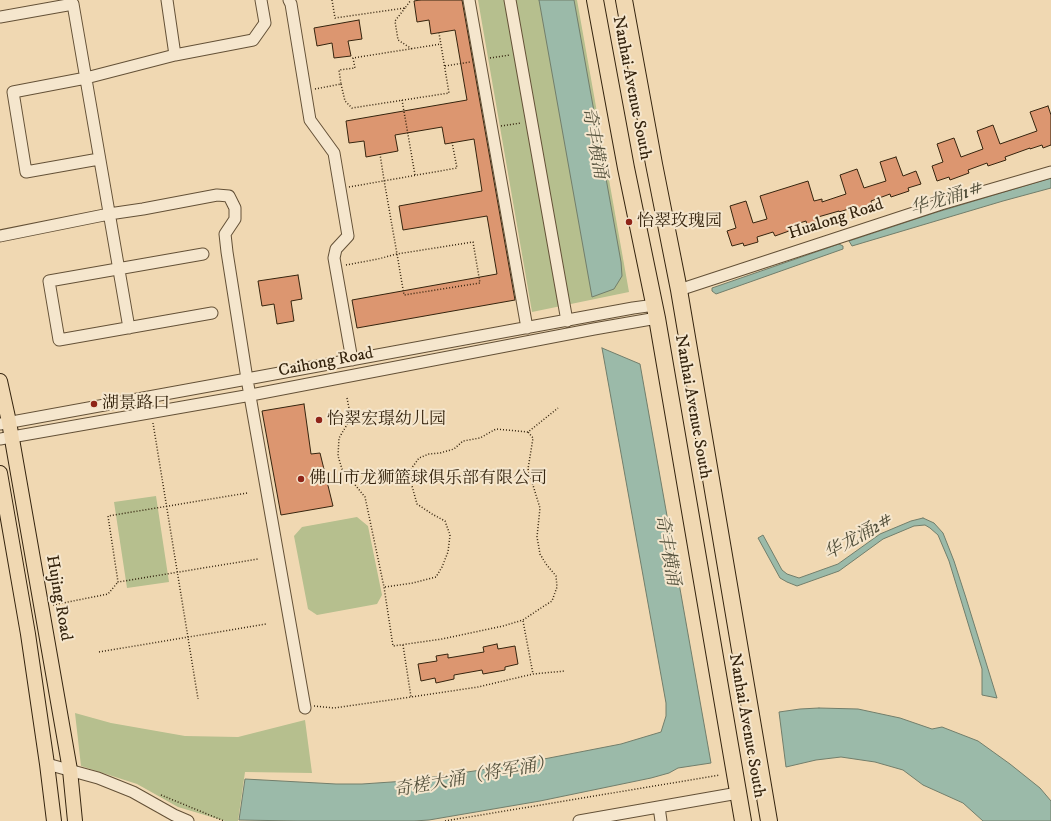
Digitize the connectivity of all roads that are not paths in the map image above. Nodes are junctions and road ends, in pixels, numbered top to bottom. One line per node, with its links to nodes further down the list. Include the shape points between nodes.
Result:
1 (167, 0): 10 (street)
2 (261, 0): 10 (street, via 265,23 253,40)
3 (289, 0): 24 (street, via 310,120 334,153 348,236 336,248 334,258)
4 (469, 0): 23 (street)
5 (510, 0): 21 (street)
6 (594, 0): 19 (highway, Nanhai Avenue South)
7 (624, 0): 18 (highway, Nanhai Avenue South)
8 (73, 2): 9 (street); 11 (street)
9 (0, 17)
10 (175, 55): 11 (street)
11 (86, 78): 12 (street); 12 (street, via 13,92 26,172)
12 (99, 159): 14 (street)
13 (1051, 172): 18 (street, Hualong Road, via 942,204)
14 (109, 214): 15 (street); 17 (street); 25 (street, via 217,195 229,196 235,208 235,218 225,234)
15 (0, 236)
16 (203, 254): 17 (street)
17 (118, 269): 22 (street); 22 (street, via 48,281 59,340)
18 (679, 290): 42 (highway, Nanhai Avenue South)
19 (656, 312): 21 (street, Caihong Road, via 633,308); 27 (street, Caihong Road, via 636,322); 34 (highway, Nanhai Avenue South)
20 (212, 313): 22 (street)
21 (567, 321): 23 (street, Caihong Road)
22 (129, 328)
23 (527, 328): 24 (street, Caihong Road)
24 (352, 360): 25 (street, Caihong Road)
25 (248, 379): 27 (street); 28 (street, Caihong Road)
26 (0, 381): 28 (main road, Hujing Road)
27 (250, 395): 29 (street, Caihong Road); 31 (street)
28 (4, 423): 29 (main road, Hujing Road)
29 (6, 438): 33 (main road, Hujing Road, via 41,607)
30 (0, 473): 32 (main road, Hujing Road)
31 (305, 708)
32 (47, 764): 33 (street); 36 (main road, Hujing Road)
33 (70, 770): 37 (main road, Hujing Road); 38 (street, via 133,792)
34 (738, 793): 35 (street); 41 (highway, Nanhai Avenue South)
35 (659, 807): 39 (street); 40 (street)
36 (54, 821)
37 (75, 821)
38 (188, 821)
39 (579, 821)
40 (661, 821)
41 (743, 821)
42 (769, 821)

